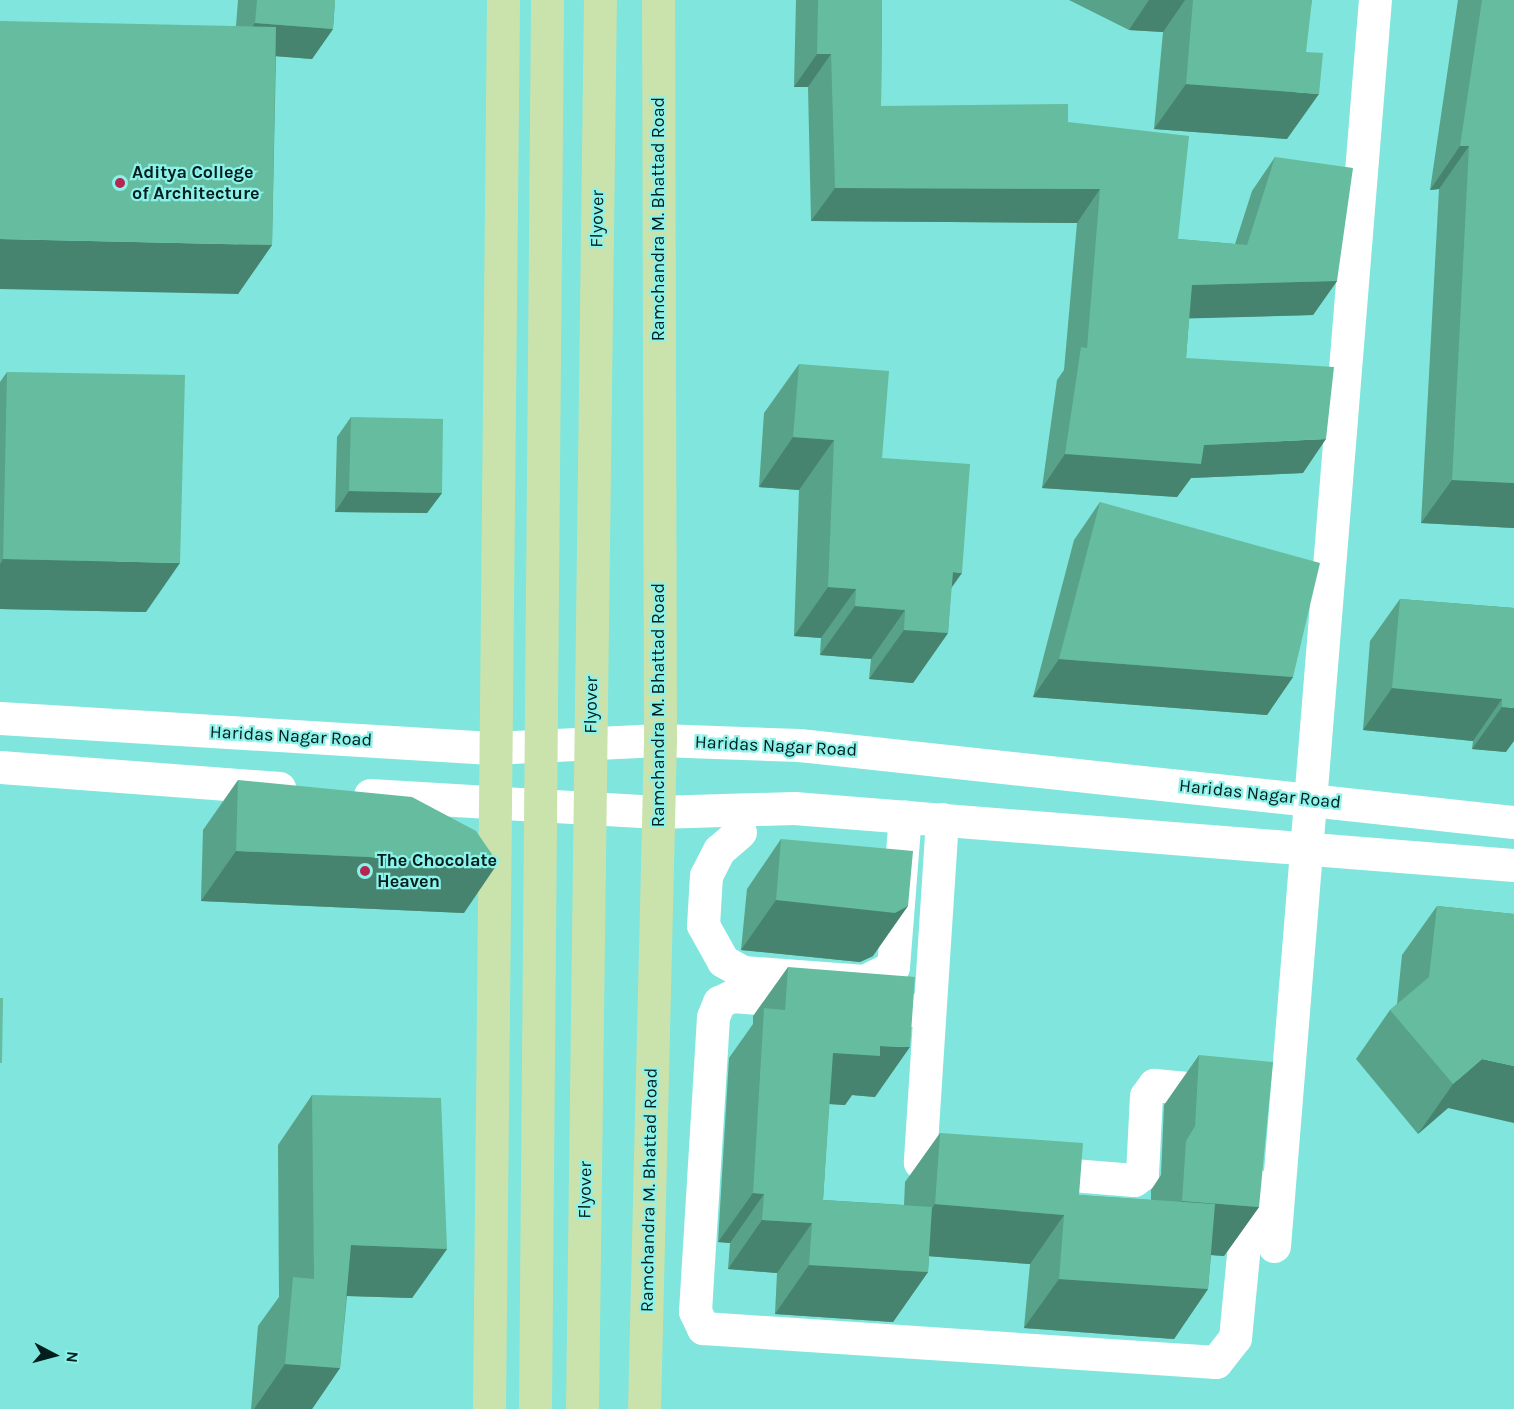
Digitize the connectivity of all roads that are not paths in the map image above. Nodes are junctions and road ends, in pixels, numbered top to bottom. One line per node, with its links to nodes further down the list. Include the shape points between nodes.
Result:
1 (502, 0): 8 (main road)
2 (547, 0): 22 (main road)
3 (600, 0): 23 (main road, Flyover)
4 (658, 0): 7 (main road, Ramchandra M. Bhattad Road)
5 (1376, 0): 10 (street)
6 (0, 718): 8 (street, Haridas Nagar Road)
7 (660, 740): 8 (street, Haridas Nagar Road); 10 (street, Haridas Nagar Road, via 799,745); 12 (main road, Ramchandra M. Bhattad Road)
8 (491, 748): 11 (main road)
9 (0, 767): 11 (street)
10 (1310, 800): 15 (street, Haridas Nagar Road); 17 (street)
11 (491, 804): 12 (street); 21 (main road)
12 (657, 812): 13 (street, via 794,808); 24 (main road, Ramchandra M. Bhattad Road)
13 (905, 816): 14 (street); 16 (street, via 893,968 864,981 743,972 723,962 703,925 706,875 719,850)
14 (942, 819): 17 (street); 19 (street)
15 (1514, 822)
16 (740, 832)
17 (1305, 845): 18 (street); 20 (street)
18 (1514, 865)
19 (929, 1011): 19 (street, via 920,1162 1134,1180 1142,1174 1146,1096 1154,1085 1251,1094 1258,1103 1234,1338 1216,1362 703,1328 695,1311 713,1017 719,1002 732,996)
20 (1274, 1246)
21 (489, 1409)
22 (535, 1409)
23 (582, 1409)
24 (644, 1409)

